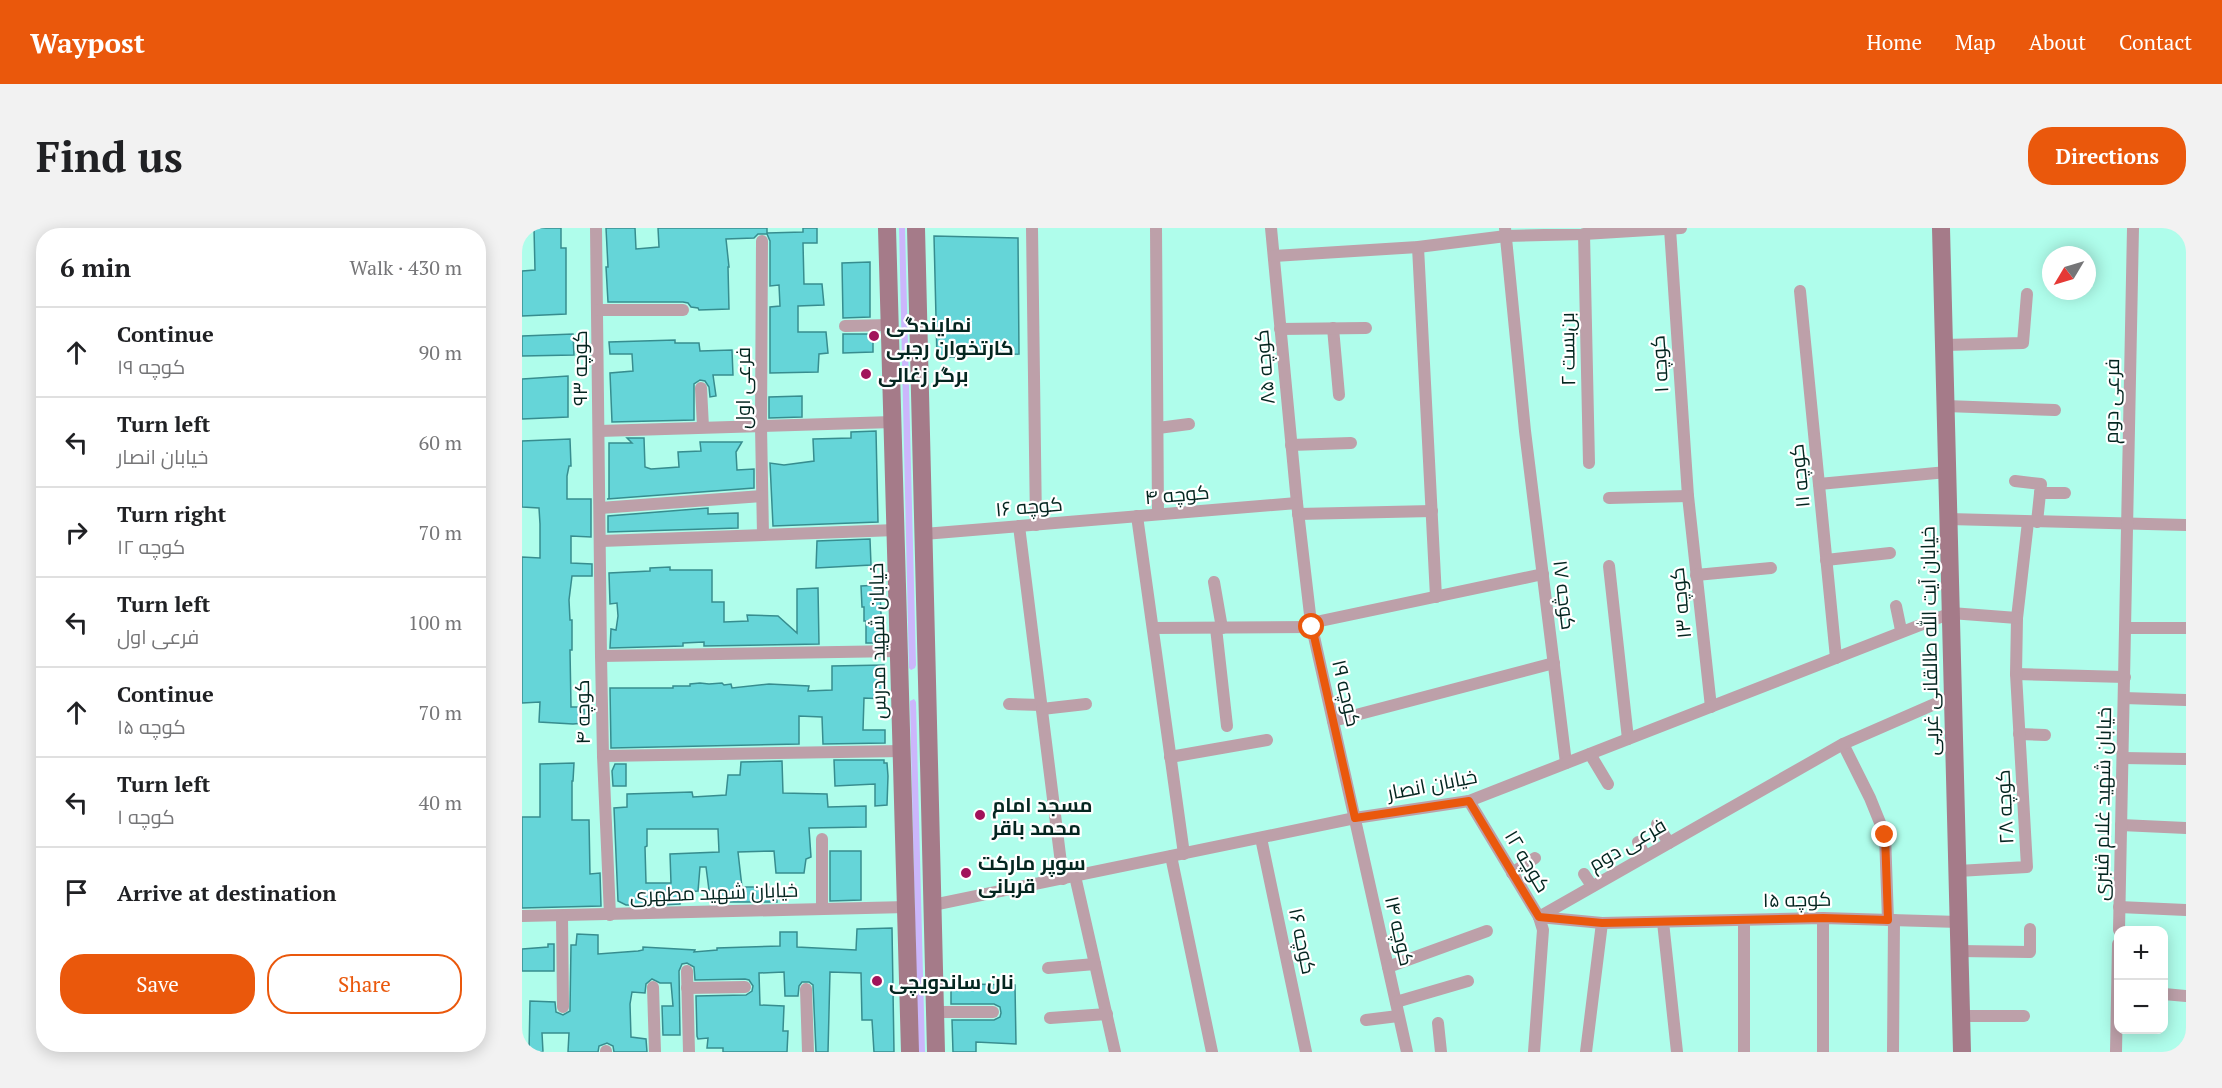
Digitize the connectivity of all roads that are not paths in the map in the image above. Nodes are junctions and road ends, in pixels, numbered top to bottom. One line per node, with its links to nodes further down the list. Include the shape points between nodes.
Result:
1 (596, 228): 17 (street, کوچه ۹۳)
2 (887, 228): 19 (main road, خیابان شهید مدرس)
3 (915, 228): 58 (main road)
4 (1032, 228): 53 (street)
5 (1156, 228): 33 (street)
6 (1271, 228): 14 (street, کوچه ۸۵)
7 (1676, 228): 11 (street); 44 (street, کوچه ۱)
8 (1941, 228): 24 (main road, خیابان آیت الله طالقانی غربی)
9 (2133, 228): 54 (street, فرعی دوم)
10 (1505, 232): 11 (street); 13 (street); 65 (street, کوچه ۱۷)
11 (1584, 234): 37 (street, بن‌بست ۲)
12 (762, 241): 31 (street, فرعی اول)
13 (1418, 247): 14 (street); 48 (street)
14 (1274, 256): 23 (street, کوچه ۸۵)
15 (1800, 291): 40 (street, کوچه ۱۱)
16 (2027, 294): 24 (street, via 2024,343)
17 (598, 310): 18 (street); 34 (street, کوچه ۹۳)
18 (683, 310)
19 (890, 325): 20 (street); 29 (main road, خیابان شهید مدرس)
20 (845, 327)
21 (1366, 327): 22 (street)
22 (1333, 328): 23 (street); 26 (street)
23 (1280, 329): 36 (street, کوچه ۸۵)
24 (1944, 345): 27 (main road, خیابان آیت الله طالقانی غربی)
25 (701, 388): 32 (street)
26 (1339, 395)
27 (1946, 406): 28 (street); 38 (main road, خیابان آیت الله طالقانی غربی)
28 (2055, 410)
29 (893, 422): 31 (street); 57 (main road, خیابان شهید مدرس)
30 (1189, 423): 33 (street)
31 (761, 426): 32 (street); 43 (street, فرعی اول)
32 (703, 427): 34 (street)
33 (1158, 428): 49 (street)
34 (599, 430): 46 (street, کوچه ۹۳)
35 (1351, 443): 36 (street)
36 (1291, 445): 47 (street, کوچه ۸۵)
37 (1589, 463)
38 (1947, 472): 40 (street); 51 (main road, خیابان آیت الله طالقانی غربی)
39 (2015, 481): 41 (street)
40 (1819, 484): 62 (street, کوچه ۱۱)
41 (2040, 489): 42 (street); 52 (street, کوچه ۲۸)
42 (2065, 493)
43 (762, 496): 46 (street); 59 (street, فرعی اول)
44 (1688, 496): 45 (street); 66 (street, کوچه ۱۳)
45 (1610, 498)
46 (600, 508): 60 (street, کوچه ۴)
47 (1297, 509): 48 (street, کوچه ۴); 49 (street, کوچه ۴); 72 (street, کوچه ۱۹)
48 (1432, 511): 68 (street)
49 (1158, 514): 50 (street, کوچه ۴)
50 (1137, 516): 53 (street, کوچه ۱۶); 73 (street, کوچه ۴)
51 (1949, 519): 52 (street); 70 (main road, خیابان آیت الله طالقانی غربی)
52 (2032, 522): 54 (street); 71 (street, کوچه ۲۸)
53 (1036, 525): 56 (street, کوچه ۱۶)
54 (2128, 525): 55 (street); 75 (street, فرعی دوم)
55 (2186, 525)
56 (1019, 526): 58 (street, کوچه ۱۶); 90 (street)
57 (896, 530): 59 (street); 78 (main road, خیابان شهید مدرس)
58 (924, 534): 124 (main road)
59 (763, 535): 60 (street)
60 (601, 541): 79 (street, کوچه ۴)
61 (1890, 553): 62 (street)
62 (1827, 560): 80 (street, کوچه ۱۱)
63 (1609, 566): 95 (street)
64 (1771, 568): 66 (street)
65 (1543, 574): 68 (street); 81 (street, کوچه ۱۷)
66 (1696, 575): 89 (street, کوچه ۱۳)
67 (1214, 582): 74 (street)
68 (1436, 597): 72 (street)
69 (1896, 606): 77 (street)
70 (1951, 613): 71 (street); 77 (street, خیابان انصار); 84 (main road, خیابان آیت الله طالقانی غربی)
71 (2017, 618): 82 (street, کوچه ۲۸)
72 (1311, 625): 74 (street); 91 (street, کوچه ۱۹)
73 (1153, 628): 74 (street); 101 (street, کوچه ۴)
74 (1219, 628): 92 (street)
75 (2126, 628): 76 (street); 83 (street)
76 (2186, 628)
77 (1901, 630): 80 (street, خیابان انصار)
78 (899, 651): 79 (street); 98 (main road, خیابان شهید مدرس)
79 (601, 656): 100 (street, کوچه ۴)
80 (1836, 658): 89 (street, خیابان انصار)
81 (1554, 663): 91 (street); 104 (street, کوچه ۱۷)
82 (2016, 674): 83 (street); 93 (street, کوچه ۲۸)
83 (2125, 677): 85 (street, خیابان شهید غلام قنبری)
84 (1953, 696): 97 (street); 119 (main road, خیابان آیت الله طالقانی غربی)
85 (2124, 698): 86 (street); 102 (street, خیابان شهید غلام قنبری)
86 (2186, 700)
87 (1009, 704): 90 (street)
88 (1086, 704): 90 (street)
89 (1711, 706): 95 (street, خیابان انصار)
90 (1041, 707): 122 (street)
91 (1333, 721): 107 (street, کوچه ۱۹)
92 (1227, 726)
93 (2019, 734): 94 (street); 119 (street, کوچه ۲۸, via 2027,867)
94 (2045, 735)
95 (1628, 739): 99 (street, خیابان انصار)
96 (1267, 740): 101 (street)
97 (1843, 744): 114 (street, فرعی دوم); 135 (street, via 1885,835)
98 (902, 751): 100 (street); 125 (main road, خیابان شهید مدرس)
99 (1590, 754): 104 (street, خیابان انصار); 105 (street)
100 (603, 756): 129 (street, کوچه ۴)
101 (1170, 757): 115 (street, کوچه ۴)
102 (2123, 758): 103 (street); 109 (street, خیابان شهید غلام قنبری)
103 (2186, 759)
104 (1566, 763): 106 (street, خیابان انصار)
105 (1608, 784)
106 (1469, 801): 107 (street, خیابان انصار); 120 (street, کوچه ۱۲)
107 (1355, 818): 111 (street, خیابان انصار); 144 (street, کوچه ۱۴)
108 (1657, 824): 114 (street)
109 (2121, 825): 110 (street); 126 (street, خیابان شهید غلام قنبری)
110 (2186, 828)
111 (1261, 838): 115 (street, خیابان انصار); 171 (street, کوچه ۱۶)
112 (822, 839): 127 (street)
113 (1638, 842): 117 (street)
114 (1669, 843): 117 (street, فرعی دوم)
115 (1184, 854): 116 (street, خیابان انصار)
116 (1171, 856): 122 (street, خیابان انصار); 170 (street)
117 (1646, 856): 123 (street, فرعی دوم)
118 (1535, 858): 120 (street)
119 (1958, 871): 137 (main road, خیابان آیت الله طالقانی غربی)
120 (1512, 873): 132 (street, کوچه ۱۲)
121 (1584, 874): 123 (street)
122 (1069, 877): 124 (street, خیابان انصار); 143 (street)
123 (1592, 886): 132 (street, فرعی دوم)
124 (933, 905): 154 (main road)
125 (907, 907): 127 (street, خیابان شهید مطهری); 167 (main road, خیابان شهید مدرس)
126 (2119, 907): 128 (street); 139 (street, خیابان شهید غلام قنبری)
127 (822, 908): 129 (street, خیابان شهید مطهری)
128 (2186, 910)
129 (610, 915): 131 (street, خیابان شهید مطهری)
130 (522, 916): 131 (street, خیابان شهید مطهری)
131 (562, 916): 153 (street)
132 (1539, 917): 138 (street); 174 (street, کوچه ۱۲, via 1544,930)
133 (1823, 918): 134 (street, کوچه ۱۵); 135 (street, کوچه ۱۵); 178 (street)
134 (1744, 920): 136 (street); 177 (street)
135 (1891, 920): 137 (street, کوچه ۱۵); 179 (street)
136 (1663, 922): 138 (street); 176 (street)
137 (1959, 922): 142 (main road, خیابان آیت الله طالقانی غربی)
138 (1602, 923): 175 (street)
139 (2119, 926)
140 (2030, 929): 142 (street, via 2030,952)
141 (1487, 931): 144 (street)
142 (1960, 951): 158 (main road, خیابان آیت الله طالقانی غربی)
143 (1095, 964): 145 (street); 156 (street)
144 (1388, 967): 152 (street, کوچه ۱۴)
145 (1048, 968)
146 (687, 971): 150 (street)
147 (1468, 981): 152 (street)
148 (653, 987): 164 (street)
149 (745, 987): 150 (street)
150 (687, 988): 165 (street)
151 (806, 989): 166 (street)
152 (1396, 1002): 157 (street, کوچه ۱۴)
153 (562, 1007)
154 (935, 1012): 155 (street); 168 (main road)
155 (993, 1012)
156 (1107, 1014): 160 (street); 169 (street)
157 (1398, 1016): 161 (street); 172 (street, کوچه ۱۴)
158 (1961, 1016): 159 (street); 180 (main road, خیابان آیت الله طالقانی غربی)
159 (2024, 1016)
160 (1050, 1018)
161 (1366, 1020)
162 (1438, 1023): 173 (street)
163 (2117, 1034): 181 (street)
164 (655, 1052)
165 (689, 1052)
166 (808, 1052)
167 (910, 1052)
168 (936, 1052)
169 (1115, 1052)
170 (1212, 1052)
171 (1306, 1052)
172 (1407, 1052)
173 (1441, 1052)
174 (1534, 1052)
175 (1586, 1052)
176 (1677, 1052)
177 (1744, 1052)
178 (1823, 1052)
179 (1893, 1052)
180 (1962, 1052)
181 (2116, 1052)

